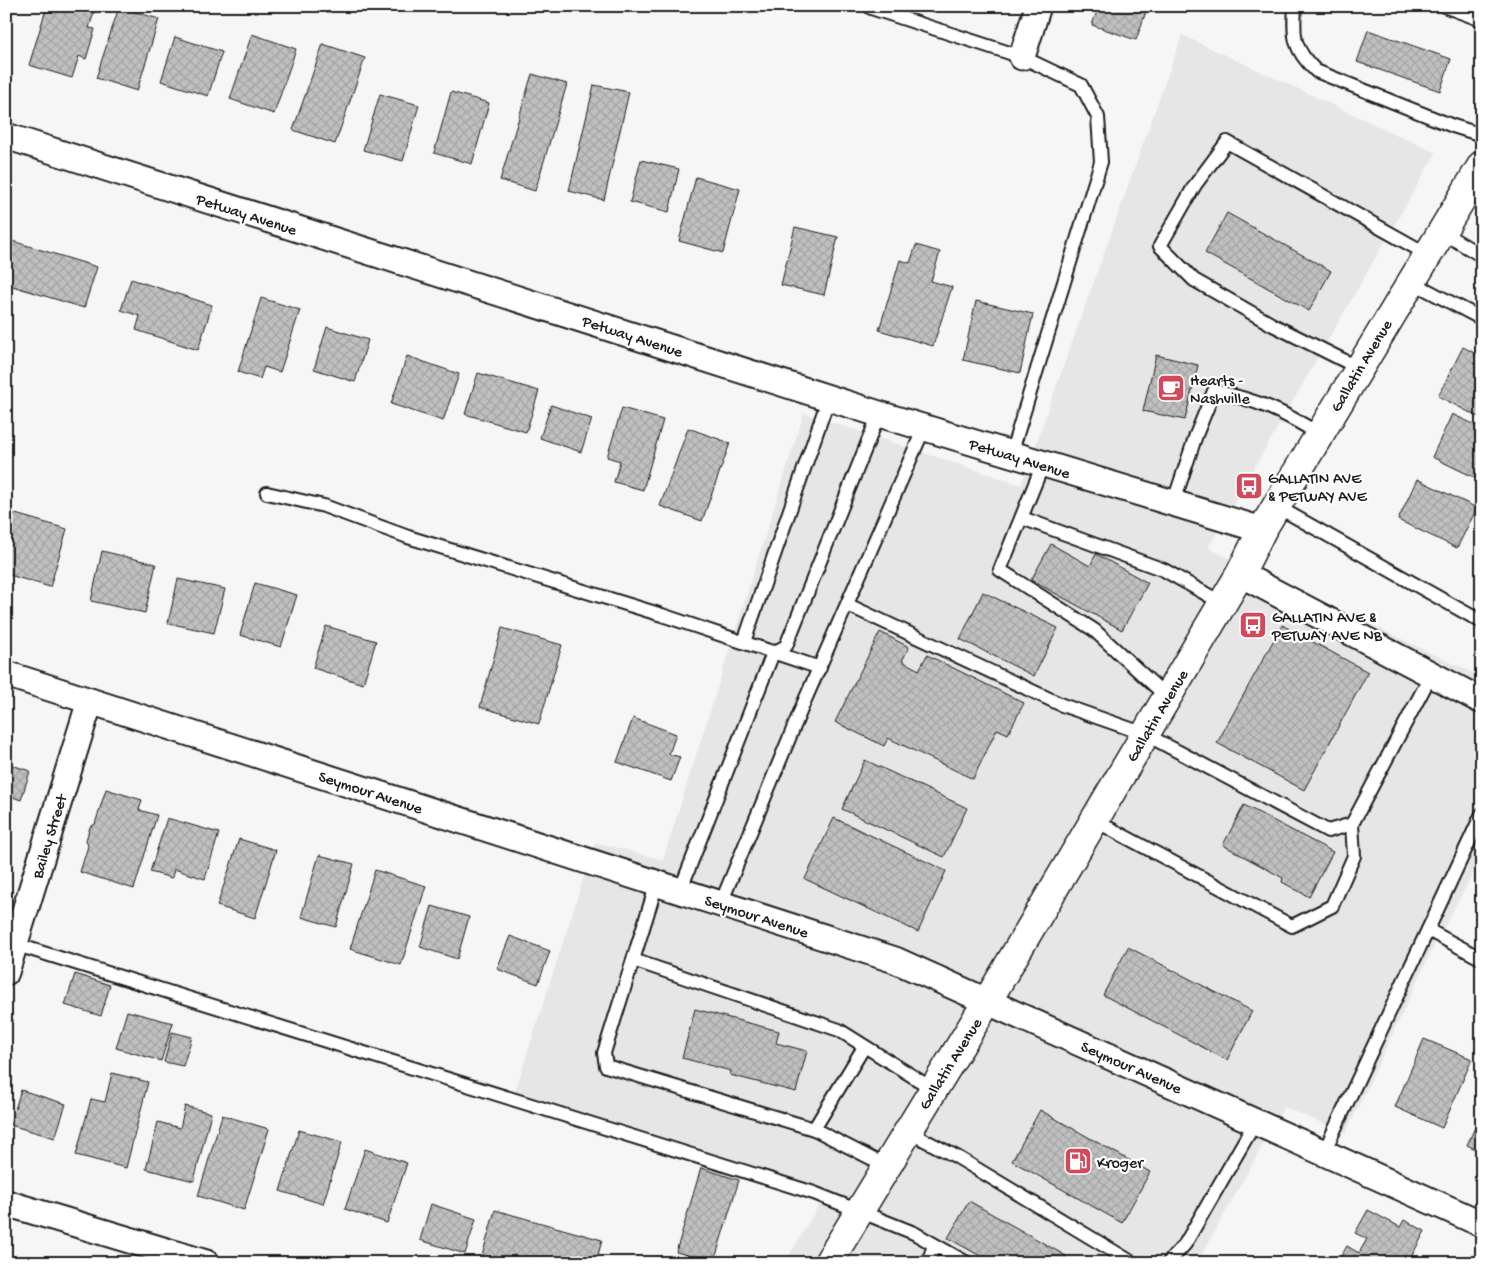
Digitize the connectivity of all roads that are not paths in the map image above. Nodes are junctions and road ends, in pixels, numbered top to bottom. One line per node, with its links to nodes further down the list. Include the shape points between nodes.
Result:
1 (1038, 6): 6 (street)
2 (1295, 6): 7 (lane, via 1294,32 1302,58 1316,71)
3 (1444, 6): 5 (lane)
4 (871, 8): 6 (lane)
5 (1482, 20)
6 (1022, 57): 19 (lane, via 1081,84 1098,117 1102,162)
7 (1482, 135)
8 (6, 136): 15 (street, Petway Avenue)
9 (1482, 165): 10 (main road, Gallatin Avenue)
10 (1433, 242): 11 (lane); 12 (main road, Gallatin Avenue); 14 (lane, via 1227,142 1195,185 1160,246 1194,280)
11 (1482, 256)
12 (1410, 281): 13 (lane); 14 (main road, Gallatin Avenue)
13 (1482, 319)
14 (1358, 368): 18 (main road, Gallatin Avenue)
15 (829, 397): 16 (street, Petway Avenue); 30 (lane)
16 (879, 414): 17 (street, Petway Avenue); 31 (lane, via 786,646)
17 (924, 428): 19 (street, Petway Avenue); 28 (lane)
18 (1319, 434): 22 (lane, via 1283,412 1245,397 1214,391); 23 (main road, Gallatin Avenue)
19 (1011, 454): 20 (street, Petway Avenue)
20 (1043, 464): 22 (street, Petway Avenue); 24 (lane)
21 (267, 493): 30 (lane, via 324,506 408,537)
22 (1174, 501): 25 (street, Petway Avenue)
23 (1276, 506): 25 (main road, Gallatin Avenue); 29 (lane)
24 (1022, 518): 27 (lane, via 1164,570); 35 (lane, via 1000,570 1094,630)
25 (1262, 530): 26 (main road, Gallatin Avenue)
26 (1240, 574): 27 (main road, Gallatin Avenue); 34 (street)
27 (1222, 603): 35 (main road, Gallatin Avenue)
28 (848, 605): 32 (lane); 38 (lane, via 1062,705)
29 (1482, 622)
30 (744, 642): 31 (lane)
31 (773, 652): 32 (lane); 43 (lane)
32 (820, 668): 44 (lane)
33 (6, 674): 36 (street, Seymour Avenue)
34 (1431, 675): 37 (street); 41 (lane)
35 (1167, 697): 38 (main road, Gallatin Avenue)
36 (90, 701): 42 (street, Seymour Avenue); 46 (street, Bailey Street)
37 (1482, 701)
38 (1145, 734): 40 (main road, Gallatin Avenue); 41 (lane, via 1328,832)
39 (1482, 814): 45 (lane)
40 (1094, 820): 41 (lane, via 1292,926 1332,906 1354,856); 50 (main road, Gallatin Avenue)
41 (1352, 824)
42 (657, 883): 43 (street, Seymour Avenue); 48 (lane)
43 (680, 891): 44 (street, Seymour Avenue)
44 (721, 904): 50 (street, Seymour Avenue, via 895,960)
45 (1428, 930): 47 (lane); 56 (lane)
46 (10, 943): 49 (street, Bailey Street); 59 (lane, via 804,1190)
47 (1482, 958)
48 (633, 960): 51 (lane, via 839,1030); 54 (lane, via 604,1053 606,1066)
49 (6, 972)
50 (988, 1000): 52 (main road, Gallatin Avenue); 53 (street, Seymour Avenue)
51 (864, 1047): 52 (lane); 54 (lane)
52 (933, 1089): 55 (main road, Gallatin Avenue)
53 (1256, 1122): 56 (street, Seymour Avenue); 67 (lane, via 1185,1244)
54 (814, 1129): 57 (lane)
55 (907, 1131): 57 (main road, Gallatin Avenue); 66 (lane, via 957,1157)
56 (1324, 1152): 60 (street, Seymour Avenue)
57 (886, 1166): 59 (main road, Gallatin Avenue)
58 (6, 1203): 63 (street)
59 (860, 1211): 61 (lane, via 914,1233); 62 (main road, Gallatin Avenue)
60 (1482, 1224)
61 (934, 1245): 64 (lane); 65 (lane)
62 (835, 1260)
63 (206, 1263)
64 (928, 1263)
65 (967, 1263)
66 (1134, 1263)
67 (1168, 1263)

